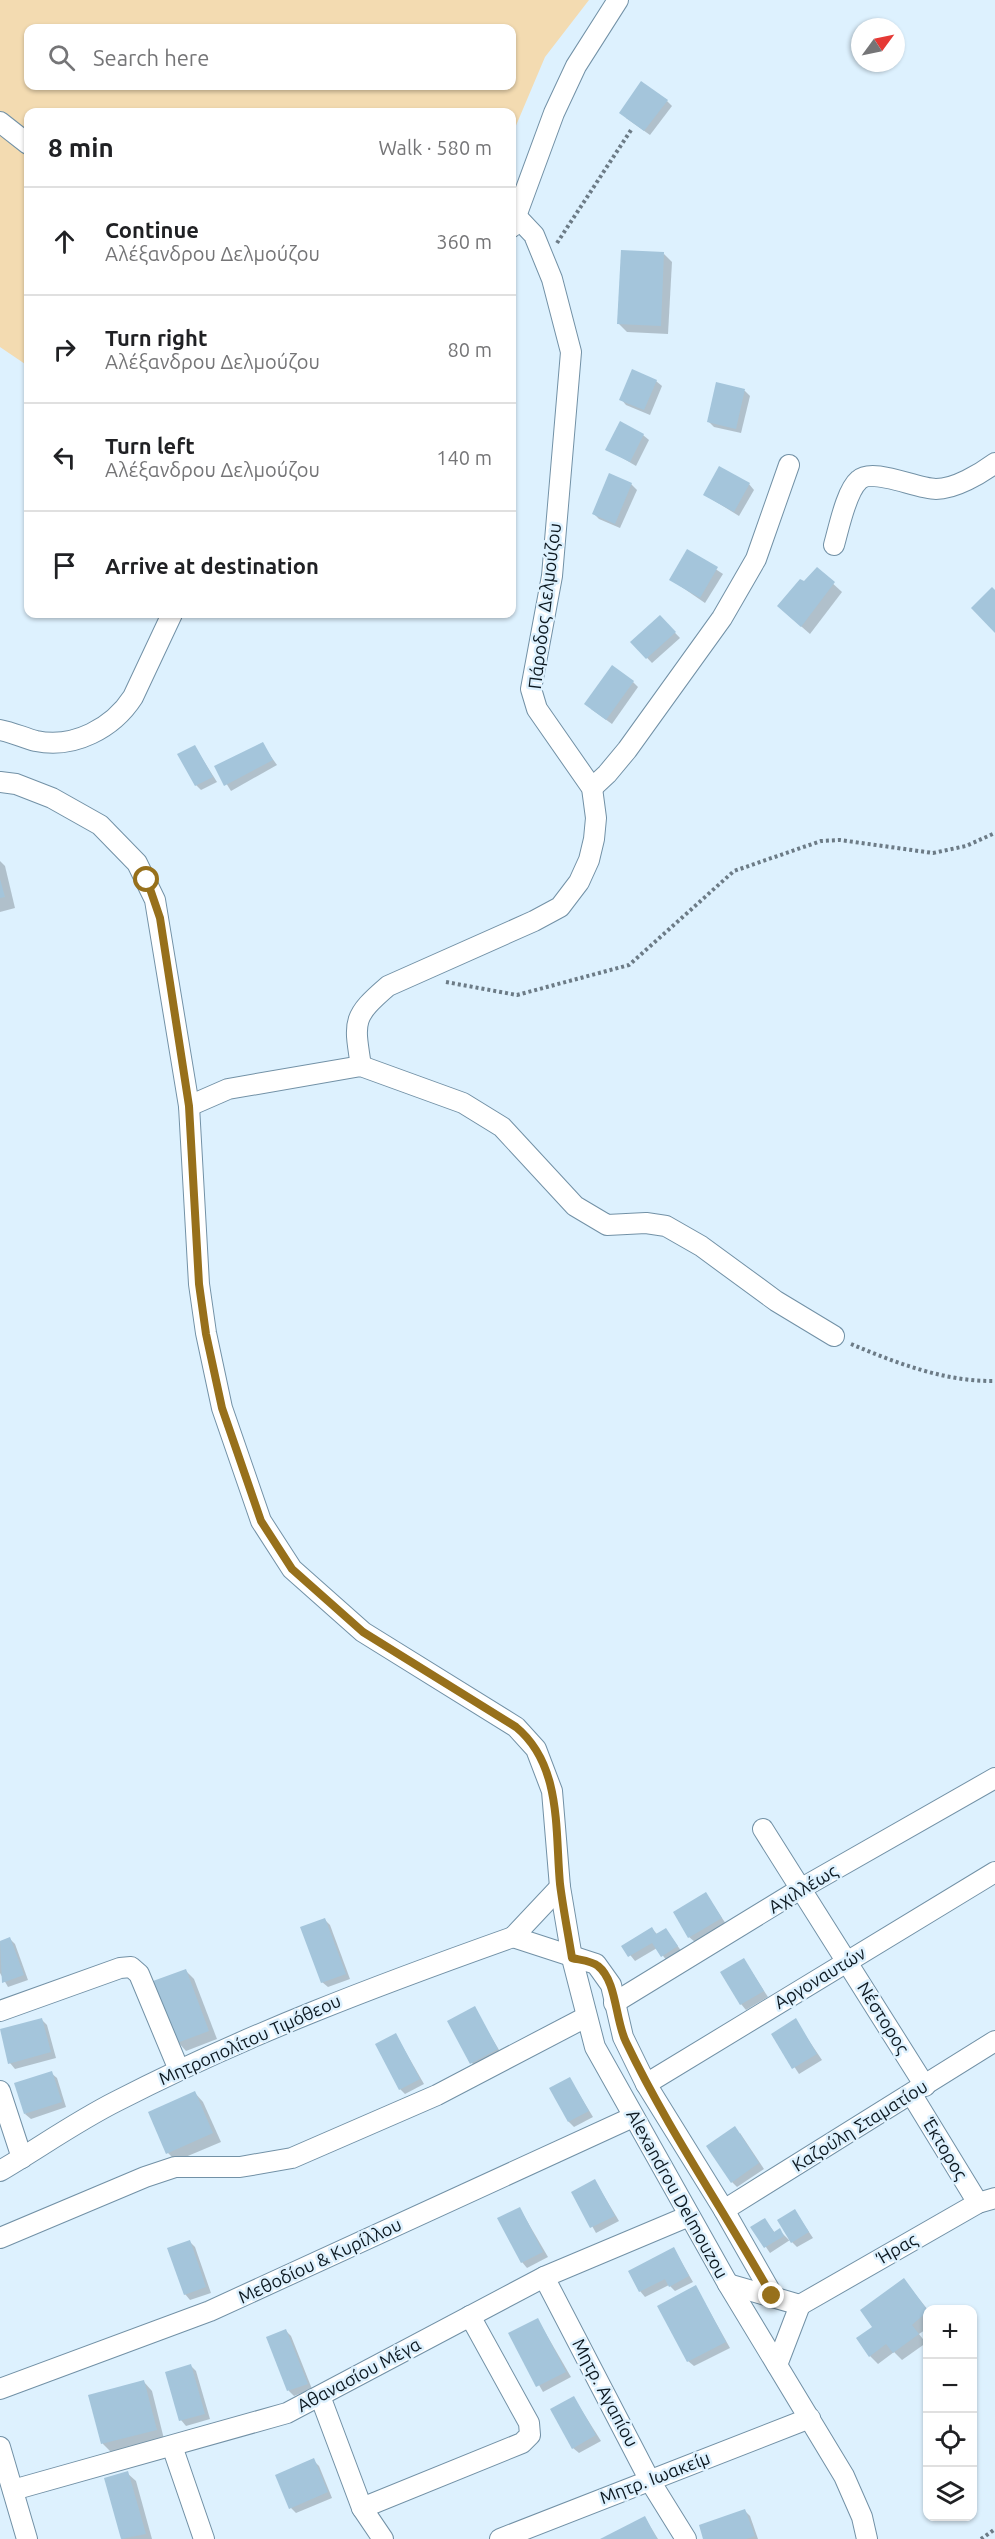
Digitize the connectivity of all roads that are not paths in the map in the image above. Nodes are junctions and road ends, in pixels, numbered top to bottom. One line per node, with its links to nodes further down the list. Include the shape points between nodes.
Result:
1 (618, 0): 4 (street, via 576,66 554,113)
2 (0, 122): 3 (street)
3 (24, 141)
4 (516, 217)
5 (516, 223): 12 (street, Πάροδος Δελμούζου, via 534,236 545,261 571,352 552,576 531,689 537,709)
6 (995, 463): 8 (street, via 938,489 872,474 860,479 849,497)
7 (789, 465): 12 (street, via 756,559 722,618 627,750)
8 (834, 545)
9 (170, 618): 10 (street, via 134,697 103,727 62,743 37,741)
10 (0, 730)
11 (0, 782): 14 (street, Alexandrou Delmouzou, via 43,794 100,825 125,849 147,880 160,918)
12 (592, 788): 13 (street, via 596,819 589,860 579,882 560,907 388,986 358,1017)
13 (361, 1066): 14 (street, via 228,1089); 15 (street, via 464,1103 502,1127 575,1206 607,1225 666,1226)
14 (189, 1106): 19 (street, Alexandrou Delmouzou, via 199,1284 206,1334 222,1408 261,1521 292,1569 363,1632 516,1727 530,1741 546,1769 552,1791)
15 (834, 1336)
16 (993, 1780): 20 (street, Αχιλλέως)
17 (763, 1829): 20 (street, Νέστορος)
18 (995, 1872): 23 (street, Αργοναυτών)
19 (560, 1887): 21 (street); 22 (street, Alexandrou Delmouzou)
20 (802, 1888): 23 (street, Νέστορος); 24 (street, Αχιλλέως)
21 (513, 1937): 22 (street); 28 (street, Μητροπολίτου Τιμόθεου, via 292,2019)
22 (572, 1958): 24 (street, via 596,1964 611,1985); 26 (street, Alexandrou Delmouzou)
23 (847, 1961): 29 (street, Αργοναυτών); 30 (street, Νέστορος)
24 (614, 2003): 29 (street, via 623,2037)
25 (0, 2011): 28 (street, via 130,1967 138,1974)
26 (586, 2018): 32 (street, Alexandrou Delmouzou, via 595,2047); 38 (street, via 437,2095 292,2158 240,2167 175,2168)
27 (995, 2041): 30 (street, Καζούλη Σταματίου)
28 (179, 2070): 33 (street, Μητροπολίτου Τιμόθεου, via 99,2110)
29 (646, 2084): 36 (street)
30 (918, 2090): 35 (street, Έκτορος); 36 (street, Καζούλη Σταματίου)
31 (0, 2091): 33 (street)
32 (633, 2117): 37 (street, Alexandrou Delmouzou); 45 (street, Μεθοδίου & Κυρίλλου, via 210,2311)
33 (22, 2158): 34 (street, Μητροπολίτου Τιμόθεου)
34 (0, 2171)
35 (986, 2200): 42 (street, Ήρας)
36 (724, 2210): 41 (street)
37 (689, 2216): 39 (street, Αθανασίου Μέγα); 40 (street, Alexandrou Delmouzou)
38 (0, 2238)
39 (544, 2277): 43 (street, Αθανασίου Μέγα); 50 (street, Μητρ. Αγαπίου)
40 (728, 2284): 41 (street); 44 (street, Alexandrou Delmouzou)
41 (772, 2296): 42 (street)
42 (800, 2305): 44 (street)
43 (470, 2316): 46 (street, Αθανασίου Μέγα); 52 (street, via 529,2423 530,2435 522,2443)
44 (777, 2365): 47 (street, Alexandrou Delmouzou)
45 (0, 2389)
46 (320, 2396): 48 (street, Αθανασίου Μέγα, via 265,2421); 52 (street)
47 (810, 2418): 50 (street, Μητρ. Ιωακείμ); 58 (street, Alexandrou Delmouzou, via 854,2496)
48 (172, 2446): 51 (street, Αθανασίου Μέγα); 54 (street)
49 (0, 2447): 51 (street)
50 (650, 2481): 56 (street, Μητρ. Ιωακείμ); 57 (street, Μητρ. Αγαπίου)
51 (13, 2490): 53 (street)
52 (362, 2508): 55 (street)
53 (27, 2539)
54 (204, 2539)
55 (382, 2539)
56 (500, 2539)
57 (686, 2539)
58 (867, 2539)

